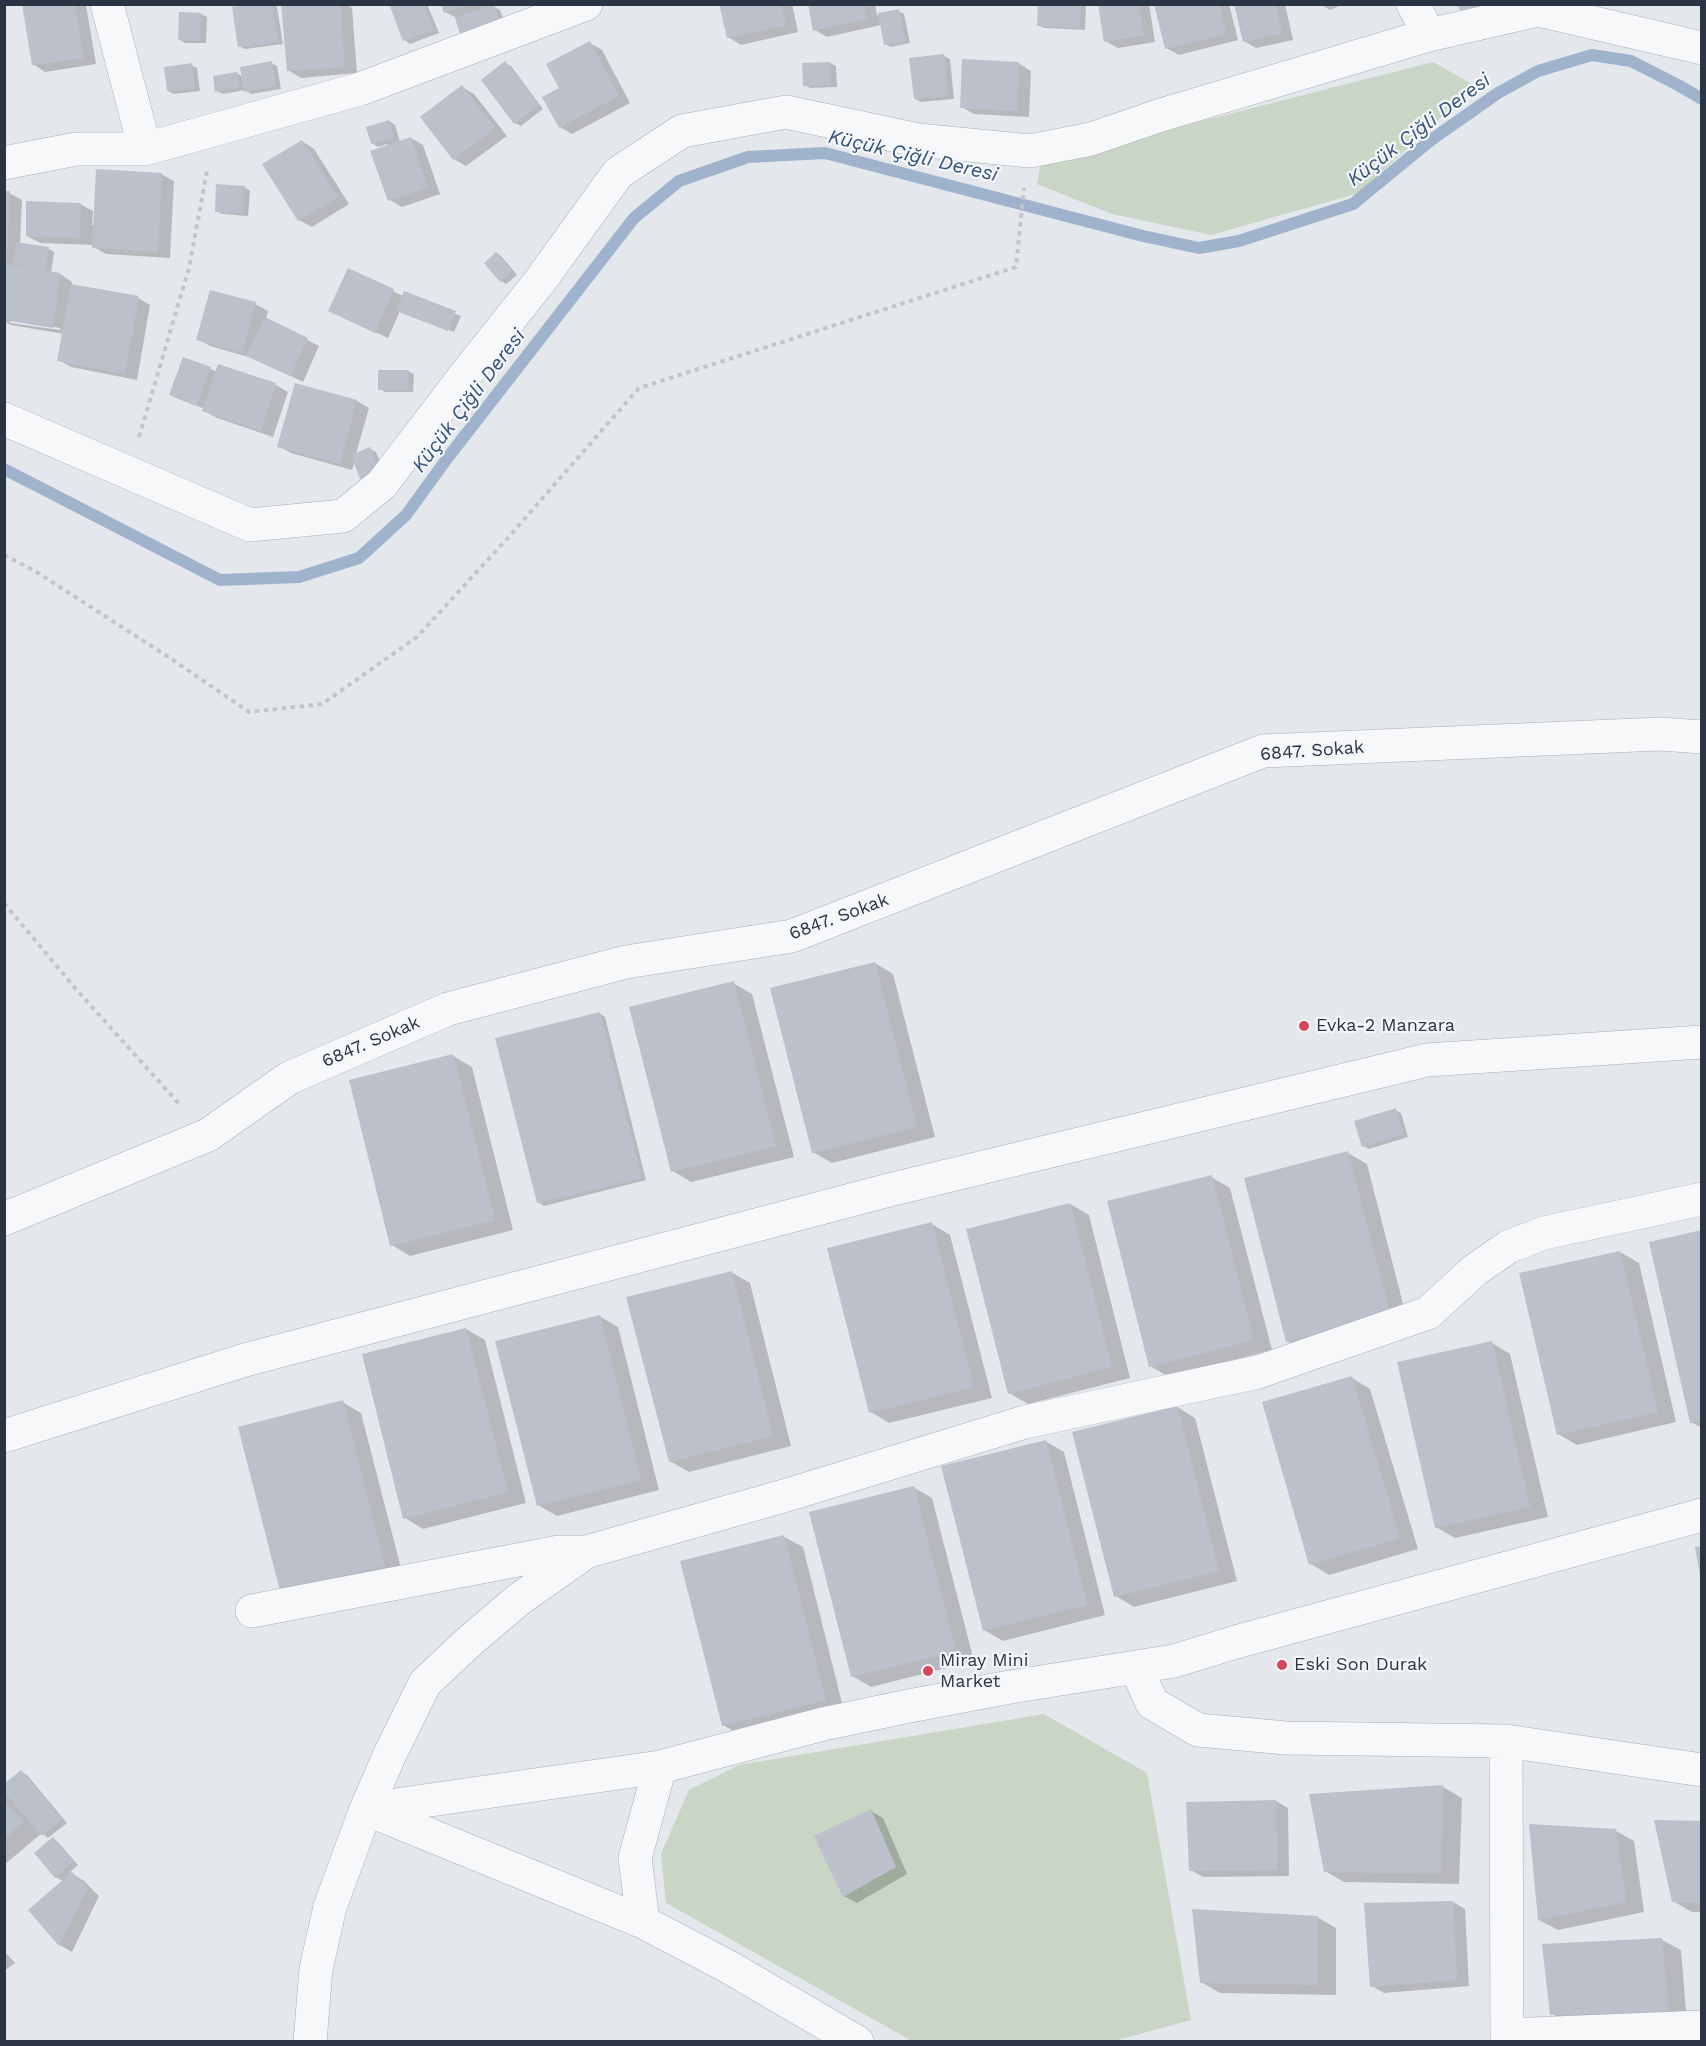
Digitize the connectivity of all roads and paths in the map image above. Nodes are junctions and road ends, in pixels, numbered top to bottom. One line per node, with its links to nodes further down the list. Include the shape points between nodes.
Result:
1 (107, 4): 8 (street)
2 (586, 4): 7 (street, via 360,89)
3 (1413, 4): 5 (street)
4 (1537, 7): 5 (street); 6 (street)
5 (1429, 35): 12 (street, via 1091,139 1030,152 918,140 786,112 682,131 618,173 540,281 382,484 343,516 250,525)
6 (1701, 48)
7 (215, 129): 8 (street); 12 (path, via 189,268)
8 (145, 148): 9 (street, via 76,149)
9 (4, 163)
10 (1024, 181): 13 (path, via 1016,267 639,388 417,637 322,704 249,712 45,577)
11 (4, 419): 12 (street)
12 (129, 472)
13 (4, 555)
14 (1701, 737): 17 (street, 6847. Sokak, via 1660,734 1263,751 792,936 626,962 448,1010 289,1078)
15 (4, 903): 17 (path)
16 (1701, 1042): 20 (street, via 1427,1060 889,1190 245,1360)
17 (208, 1135): 19 (street, 6847. Sokak)
18 (1701, 1199): 22 (street, via 1544,1233 1508,1247 1475,1270 1428,1313 1258,1372 1025,1422 787,1496)
19 (4, 1219)
20 (4, 1436)
21 (1701, 1515): 24 (street, via 1174,1661)
22 (586, 1552): 23 (street, via 559,1552); 28 (street, via 518,1600 425,1683)
23 (252, 1611)
24 (1136, 1667): 25 (street, via 1152,1703 1198,1730 1286,1738); 26 (street, via 823,1724)
25 (1506, 1741): 27 (street); 31 (street)
26 (660, 1767): 28 (street); 29 (street, via 635,1858)
27 (1701, 1770)
28 (366, 1809): 29 (street); 32 (street, via 330,1907 316,1969)
29 (643, 1922): 33 (street)
30 (1701, 2026): 31 (street)
31 (1507, 2038)
32 (310, 2042)
33 (857, 2042)

